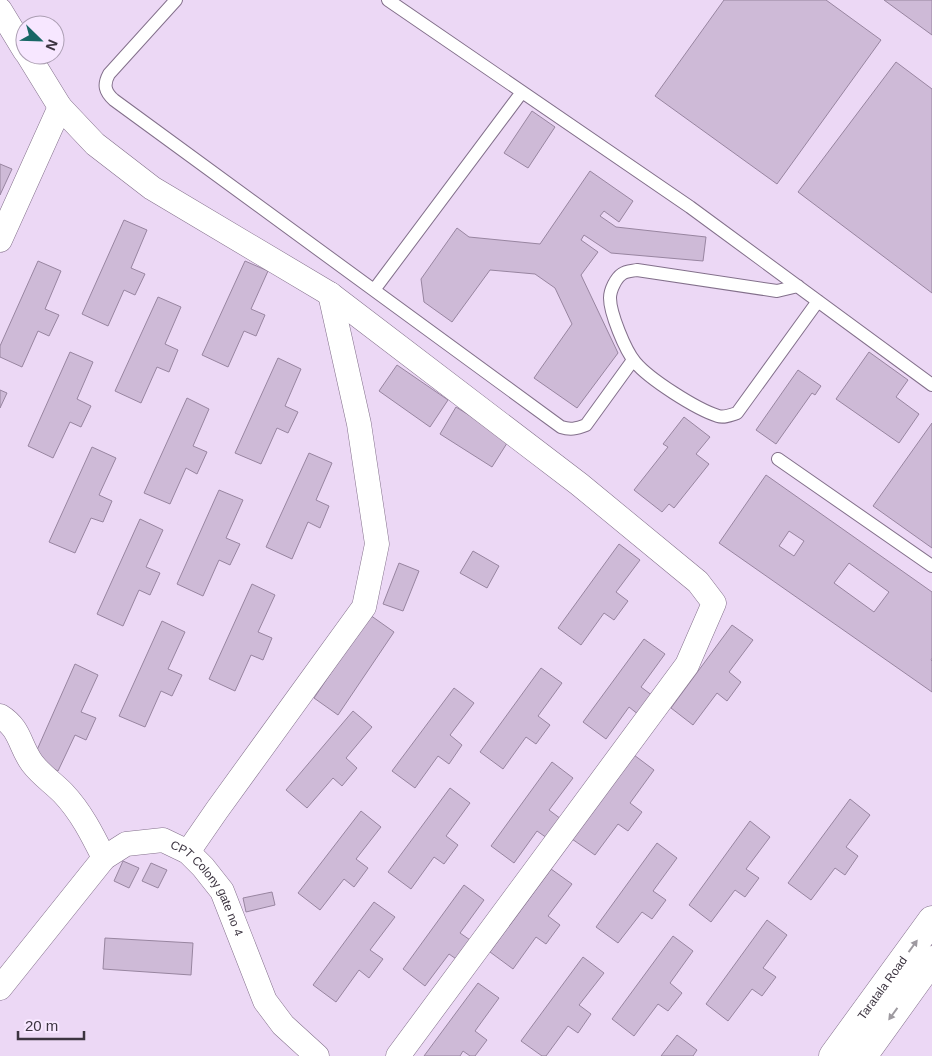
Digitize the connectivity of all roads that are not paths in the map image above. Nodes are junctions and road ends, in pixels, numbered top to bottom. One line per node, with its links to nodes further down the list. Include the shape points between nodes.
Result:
1 (176, 0): 10 (lane, via 109,74 105,85 108,95)
2 (388, 0): 6 (lane)
3 (0, 10): 4 (street)
4 (15, 35)
5 (34, 65): 7 (street)
6 (522, 92): 9 (lane, via 690,207); 10 (lane)
7 (60, 107): 8 (street); 11 (street, via 95,144 152,188)
8 (0, 240)
9 (798, 286): 12 (lane); 13 (lane, via 776,291 637,270 622,274 610,297 624,344)
10 (374, 290): 13 (lane, via 561,427 577,429 586,425)
11 (330, 294): 18 (street, via 359,424 377,544 364,607); 24 (street, via 579,484 698,582 714,603 687,665)
12 (818, 301): 13 (lane, via 736,413 728,416 719,416 682,398); 14 (lane)
13 (633, 360)
14 (932, 385)
15 (778, 459): 16 (lane)
16 (932, 566)
17 (0, 716): 19 (street, via 10,723 42,776 62,792 86,821)
18 (188, 852): 19 (street, CPT Colony gate no 4, via 163,840 126,844); 23 (street, CPT Colony gate no 4, via 222,891 266,1001 283,1025)
19 (104, 858): 22 (street, CPT Colony gate no 4)
20 (932, 920): 25 (main road, Taratala Road, one-way to 20)
21 (932, 960): 26 (main road, one-way to 26)
22 (0, 988)
23 (317, 1056)
24 (398, 1056)
25 (833, 1056)
26 (863, 1056)

